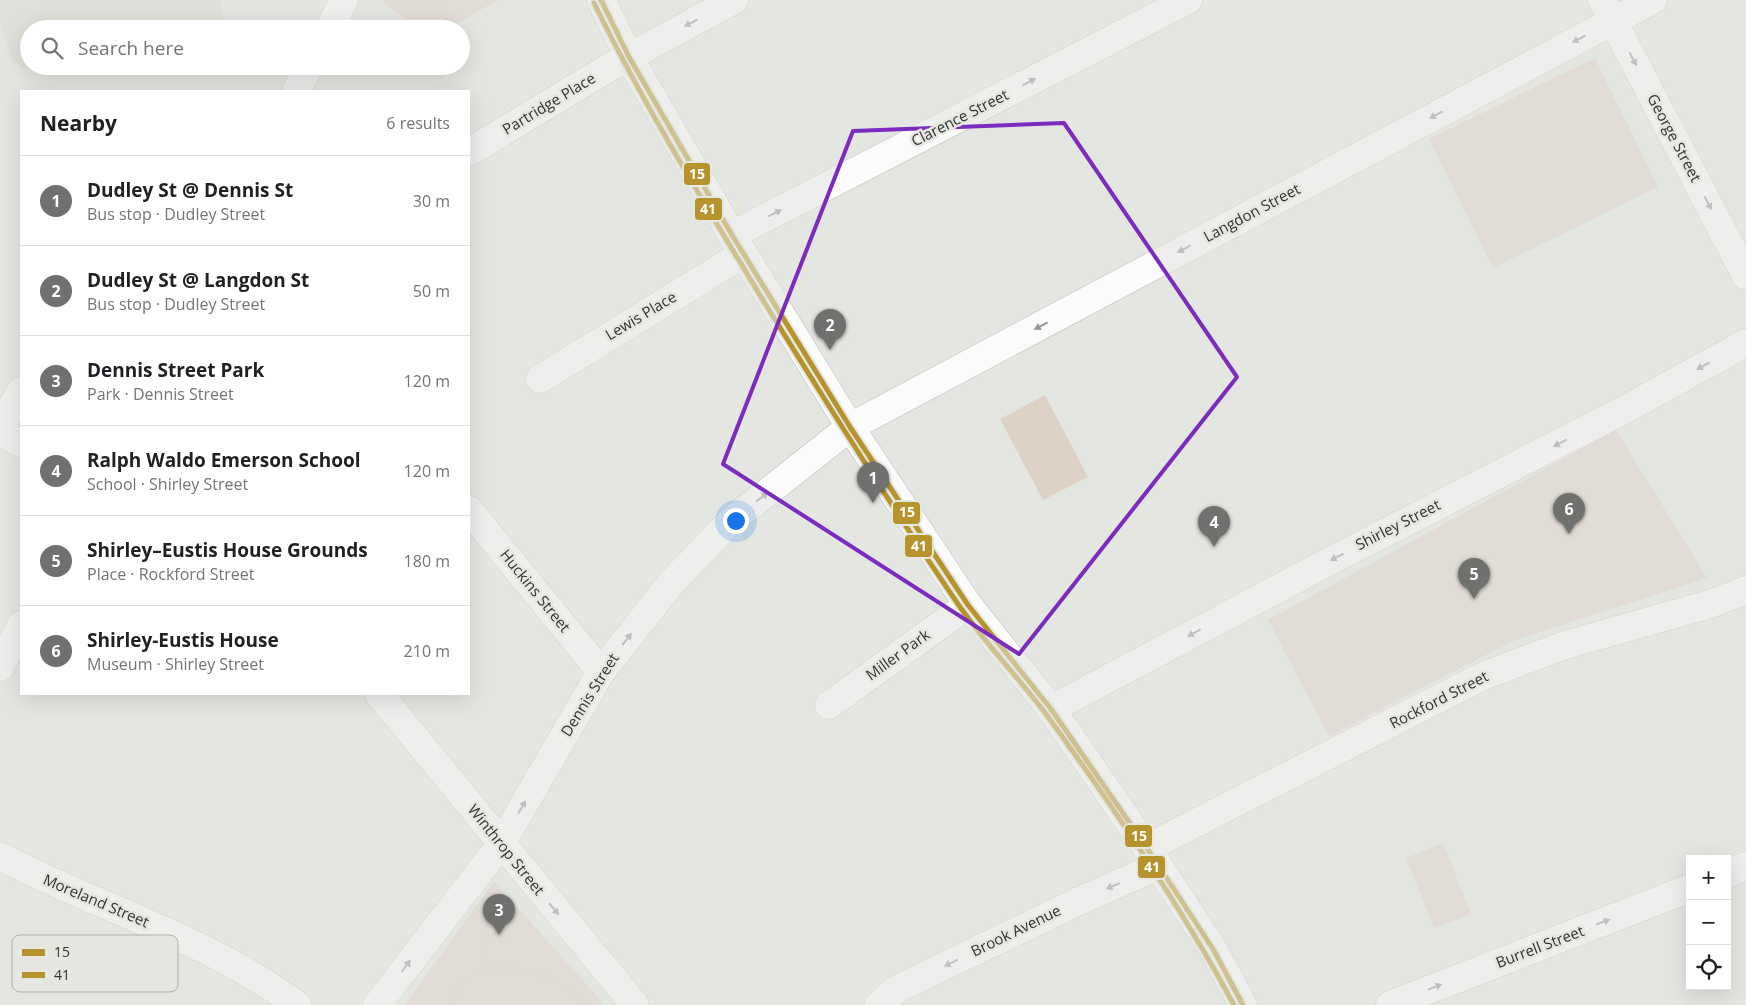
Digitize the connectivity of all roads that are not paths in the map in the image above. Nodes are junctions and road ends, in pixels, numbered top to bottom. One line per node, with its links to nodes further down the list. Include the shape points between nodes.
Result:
1 (344, 0): 7 (street)
2 (600, 0): 8 (street)
3 (734, 0): 8 (street, Partridge Place, one-way to 8)
4 (1188, 0): 12 (street, Clarence Street, one-way to 4)
5 (1653, 0): 6 (street, Langdon Street)
6 (1608, 10): 13 (street, George Street, one-way to 13); 17 (street, Langdon Street, one-way to 17)
7 (334, 20)
8 (629, 57): 11 (street, Partridge Place); 12 (street)
9 (304, 75): 10 (street)
10 (297, 90)
11 (470, 151)
12 (738, 245): 15 (street, Lewis Place); 17 (street)
13 (1746, 276)
14 (1746, 343): 28 (street, Shirley Street, one-way to 28)
15 (540, 379)
16 (20, 393): 18 (street)
17 (850, 426): 22 (street); 25 (street, Dennis Street, one-way to 17, via 671,583 731,521)
18 (0, 430): 19 (street)
19 (20, 442)
20 (470, 511): 25 (street, Huckins Street)
21 (1746, 590): 31 (street, Rockford Street, via 1710,604 1565,645 1483,676)
22 (968, 605): 27 (street, Miller Park); 28 (street)
23 (20, 628): 24 (street)
24 (0, 667)
25 (601, 672): 29 (street, Dennis Street, one-way to 25)
26 (380, 695): 29 (street, Winthrop Street)
27 (829, 705)
28 (1051, 709): 31 (street)
29 (501, 844): 38 (street, Dennis Street, one-way to 29); 39 (street, Winthrop Street, one-way to 39)
30 (0, 856): 35 (street, Moreland Street, via 42,878)
31 (1152, 857): 40 (street, Brook Avenue, one-way to 40, via 1077,902 897,989); 41 (street, via 1213,949)
32 (1746, 866): 33 (street)
33 (1731, 872)
34 (1686, 890): 42 (street, Burrell Street, one-way to 34)
35 (177, 935)
36 (178, 935): 37 (street, Moreland Street, via 272,986)
37 (297, 1005)
38 (377, 1005)
39 (635, 1005)
40 (880, 1005)
41 (1243, 1005)
42 (1390, 1005)

